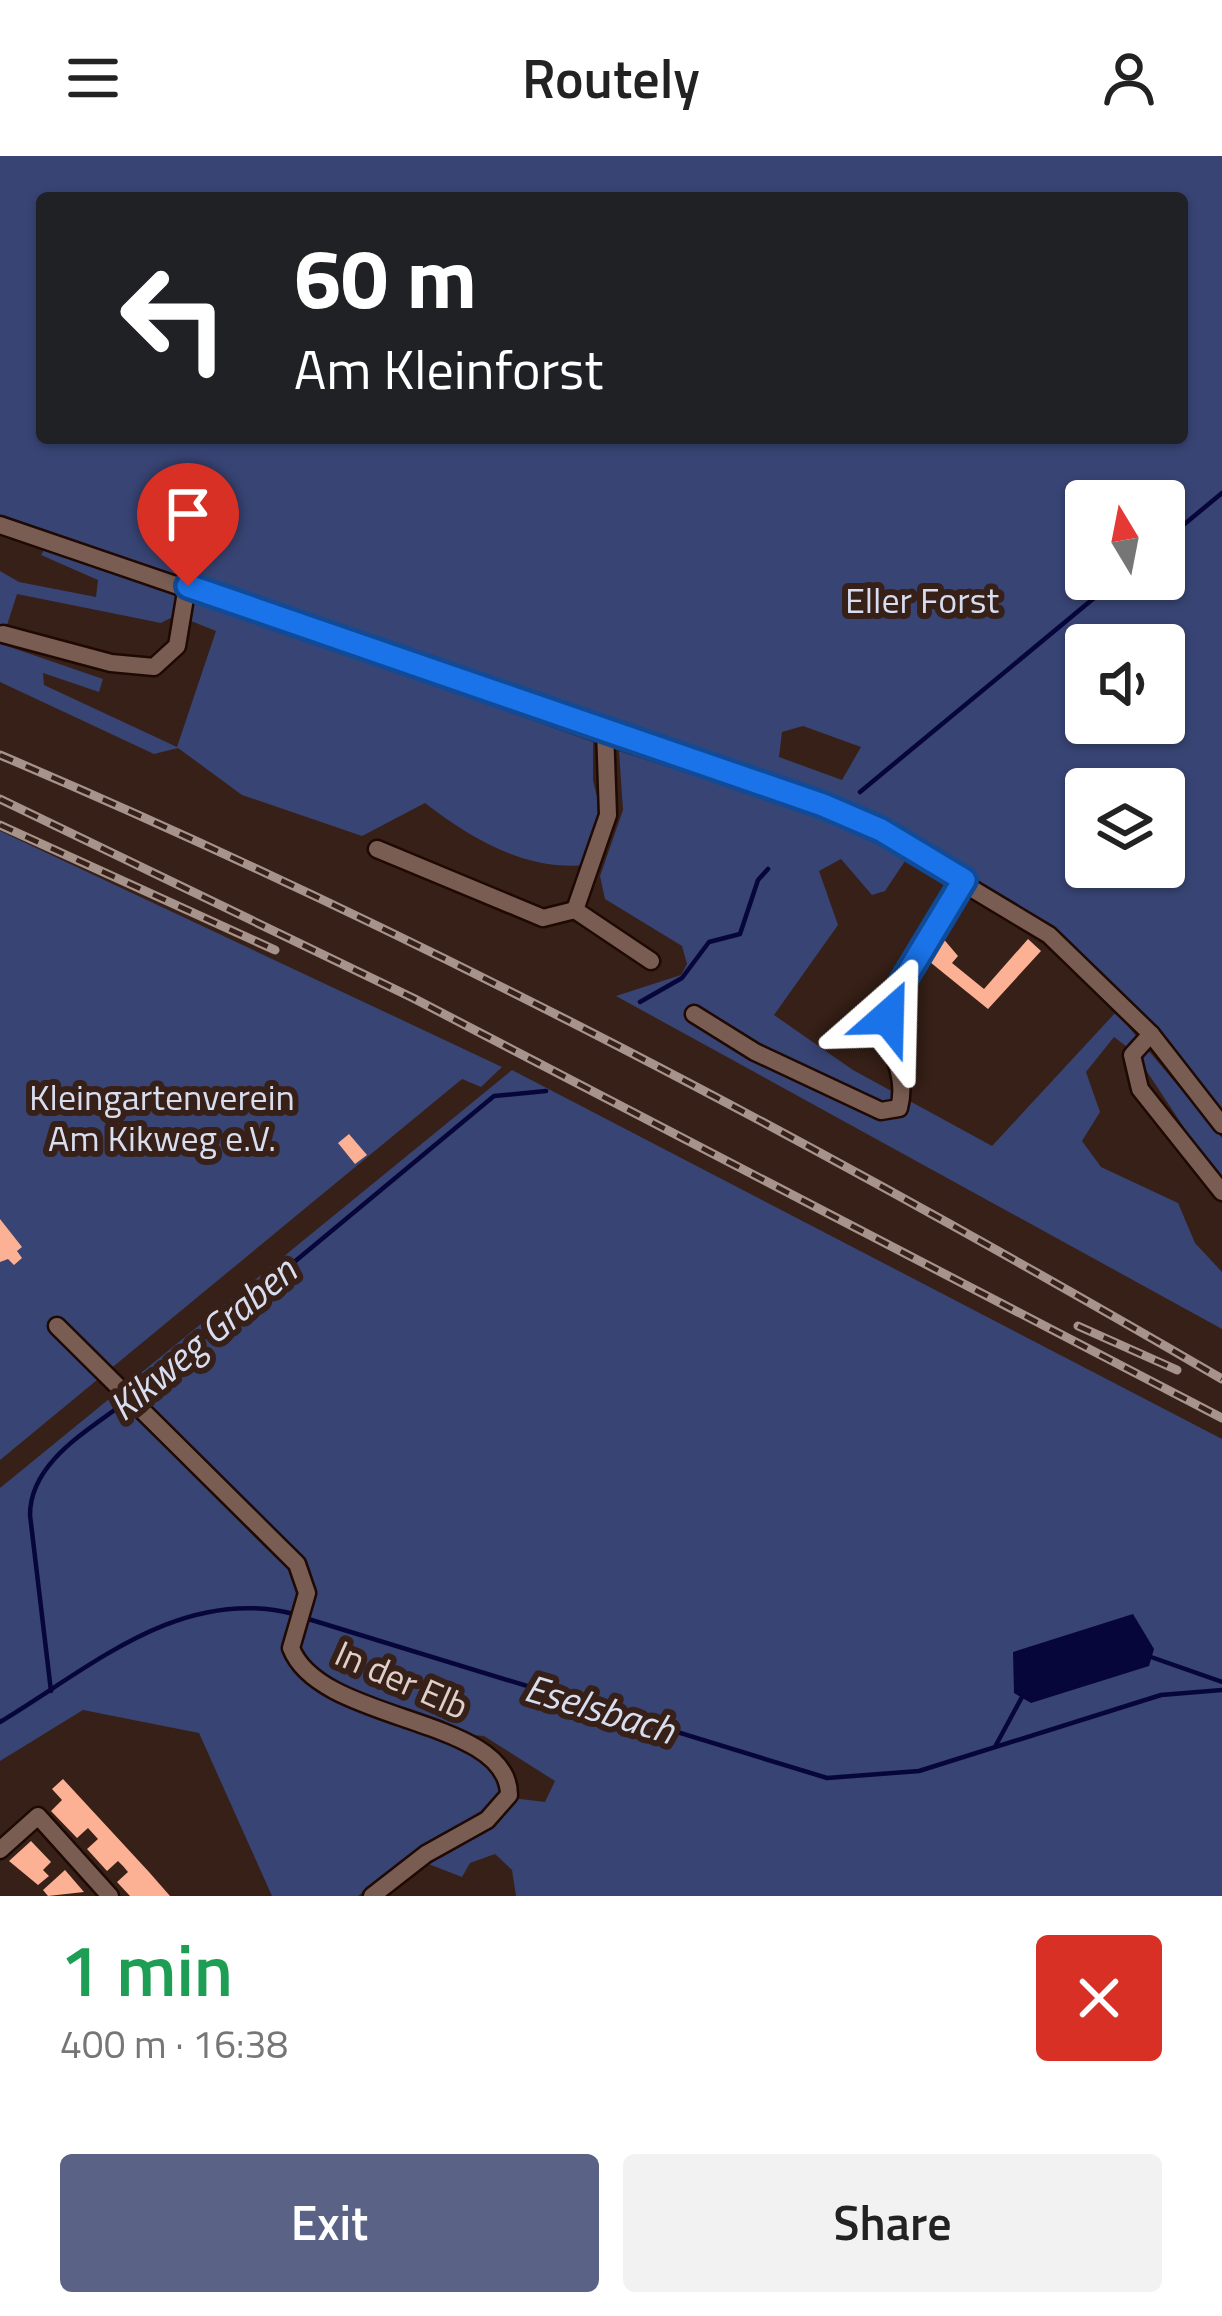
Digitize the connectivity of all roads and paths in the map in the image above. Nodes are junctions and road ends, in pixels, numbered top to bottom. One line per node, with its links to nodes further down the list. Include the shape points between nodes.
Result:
1 (0, 525): 2 (street)
2 (188, 586): 3 (street, via 177,646 154,667); 4 (street)
3 (3, 634)
4 (605, 730): 6 (street, via 851,816); 7 (street, via 608,815)
5 (377, 849): 7 (street, via 543,918)
6 (964, 880): 9 (street, via 888,1017 905,1084 899,1108 881,1111); 10 (street, via 1048,935)
7 (574, 910): 8 (street)
8 (651, 961)
9 (694, 1014)
10 (1151, 1034): 11 (street); 12 (street, via 1132,1055 1140,1089)
11 (1222, 1126)
12 (1222, 1192)
13 (57, 1326): 16 (street, In der Elb, via 296,1564 306,1582 293,1657 316,1681 483,1751 508,1779 509,1795 494,1814)
14 (0, 1850): 15 (street, via 38,1816)
15 (110, 1896)
16 (372, 1896)

